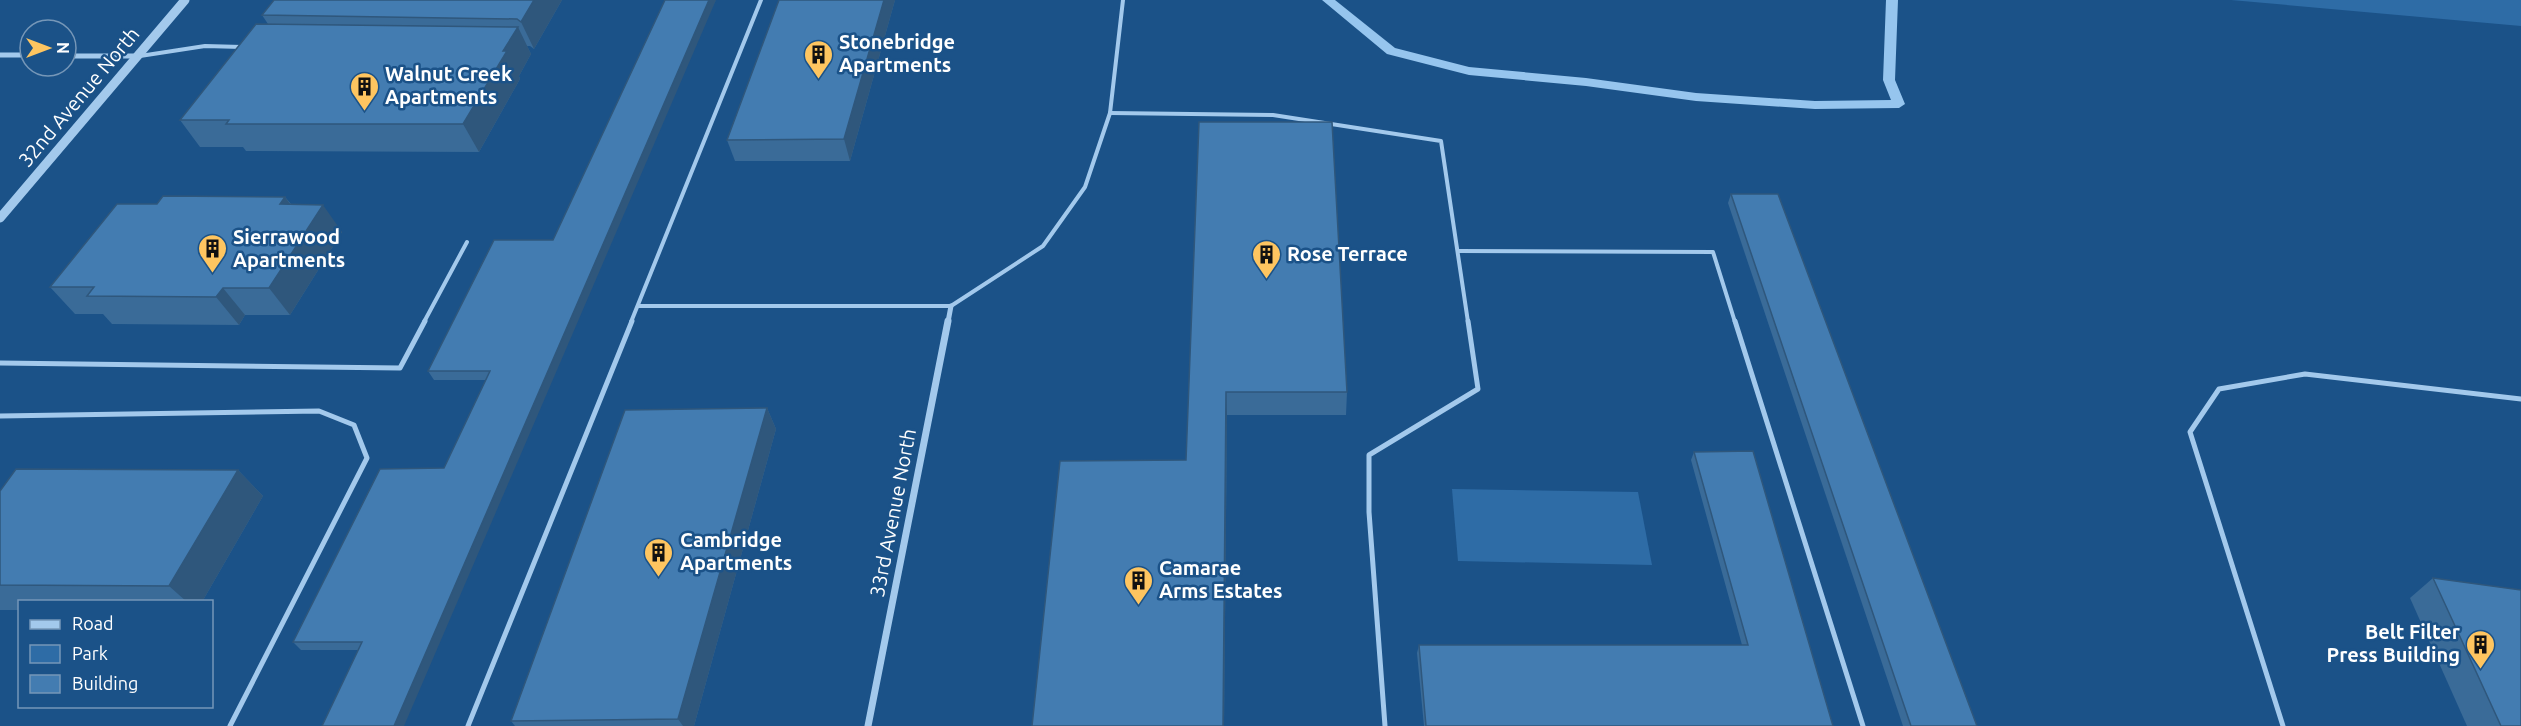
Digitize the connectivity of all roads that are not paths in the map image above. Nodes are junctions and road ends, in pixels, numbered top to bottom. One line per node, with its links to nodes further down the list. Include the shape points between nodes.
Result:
1 (185, 0): 8 (street, 32nd Avenue North)
2 (761, 0): 13 (lane)
3 (1123, 0): 9 (lane)
4 (251, 47): 8 (lane, via 205,46)
5 (0, 55): 6 (street)
6 (18, 55)
7 (78, 56): 8 (street)
8 (138, 56): 10 (street, 32nd Avenue North)
9 (1110, 113): 12 (lane, via 1273,115 1441,141); 14 (lane, via 1085,187 1043,246)
10 (0, 218)
11 (467, 242): 15 (lane, via 400,368)
12 (1458, 251): 21 (lane, via 1478,388 1369,455 1369,512); 22 (lane, via 1713,252)
13 (638, 306): 14 (lane); 19 (lane)
14 (951, 306): 20 (street, 33rd Avenue North)
15 (0, 363)
16 (2521, 399): 23 (lane, via 2305,374 2219,388 2190,432)
17 (0, 416): 18 (lane, via 319,411 354,425 367,458)
18 (230, 726)
19 (468, 726)
20 (867, 726)
21 (1385, 726)
22 (1863, 726)
23 (2283, 726)

